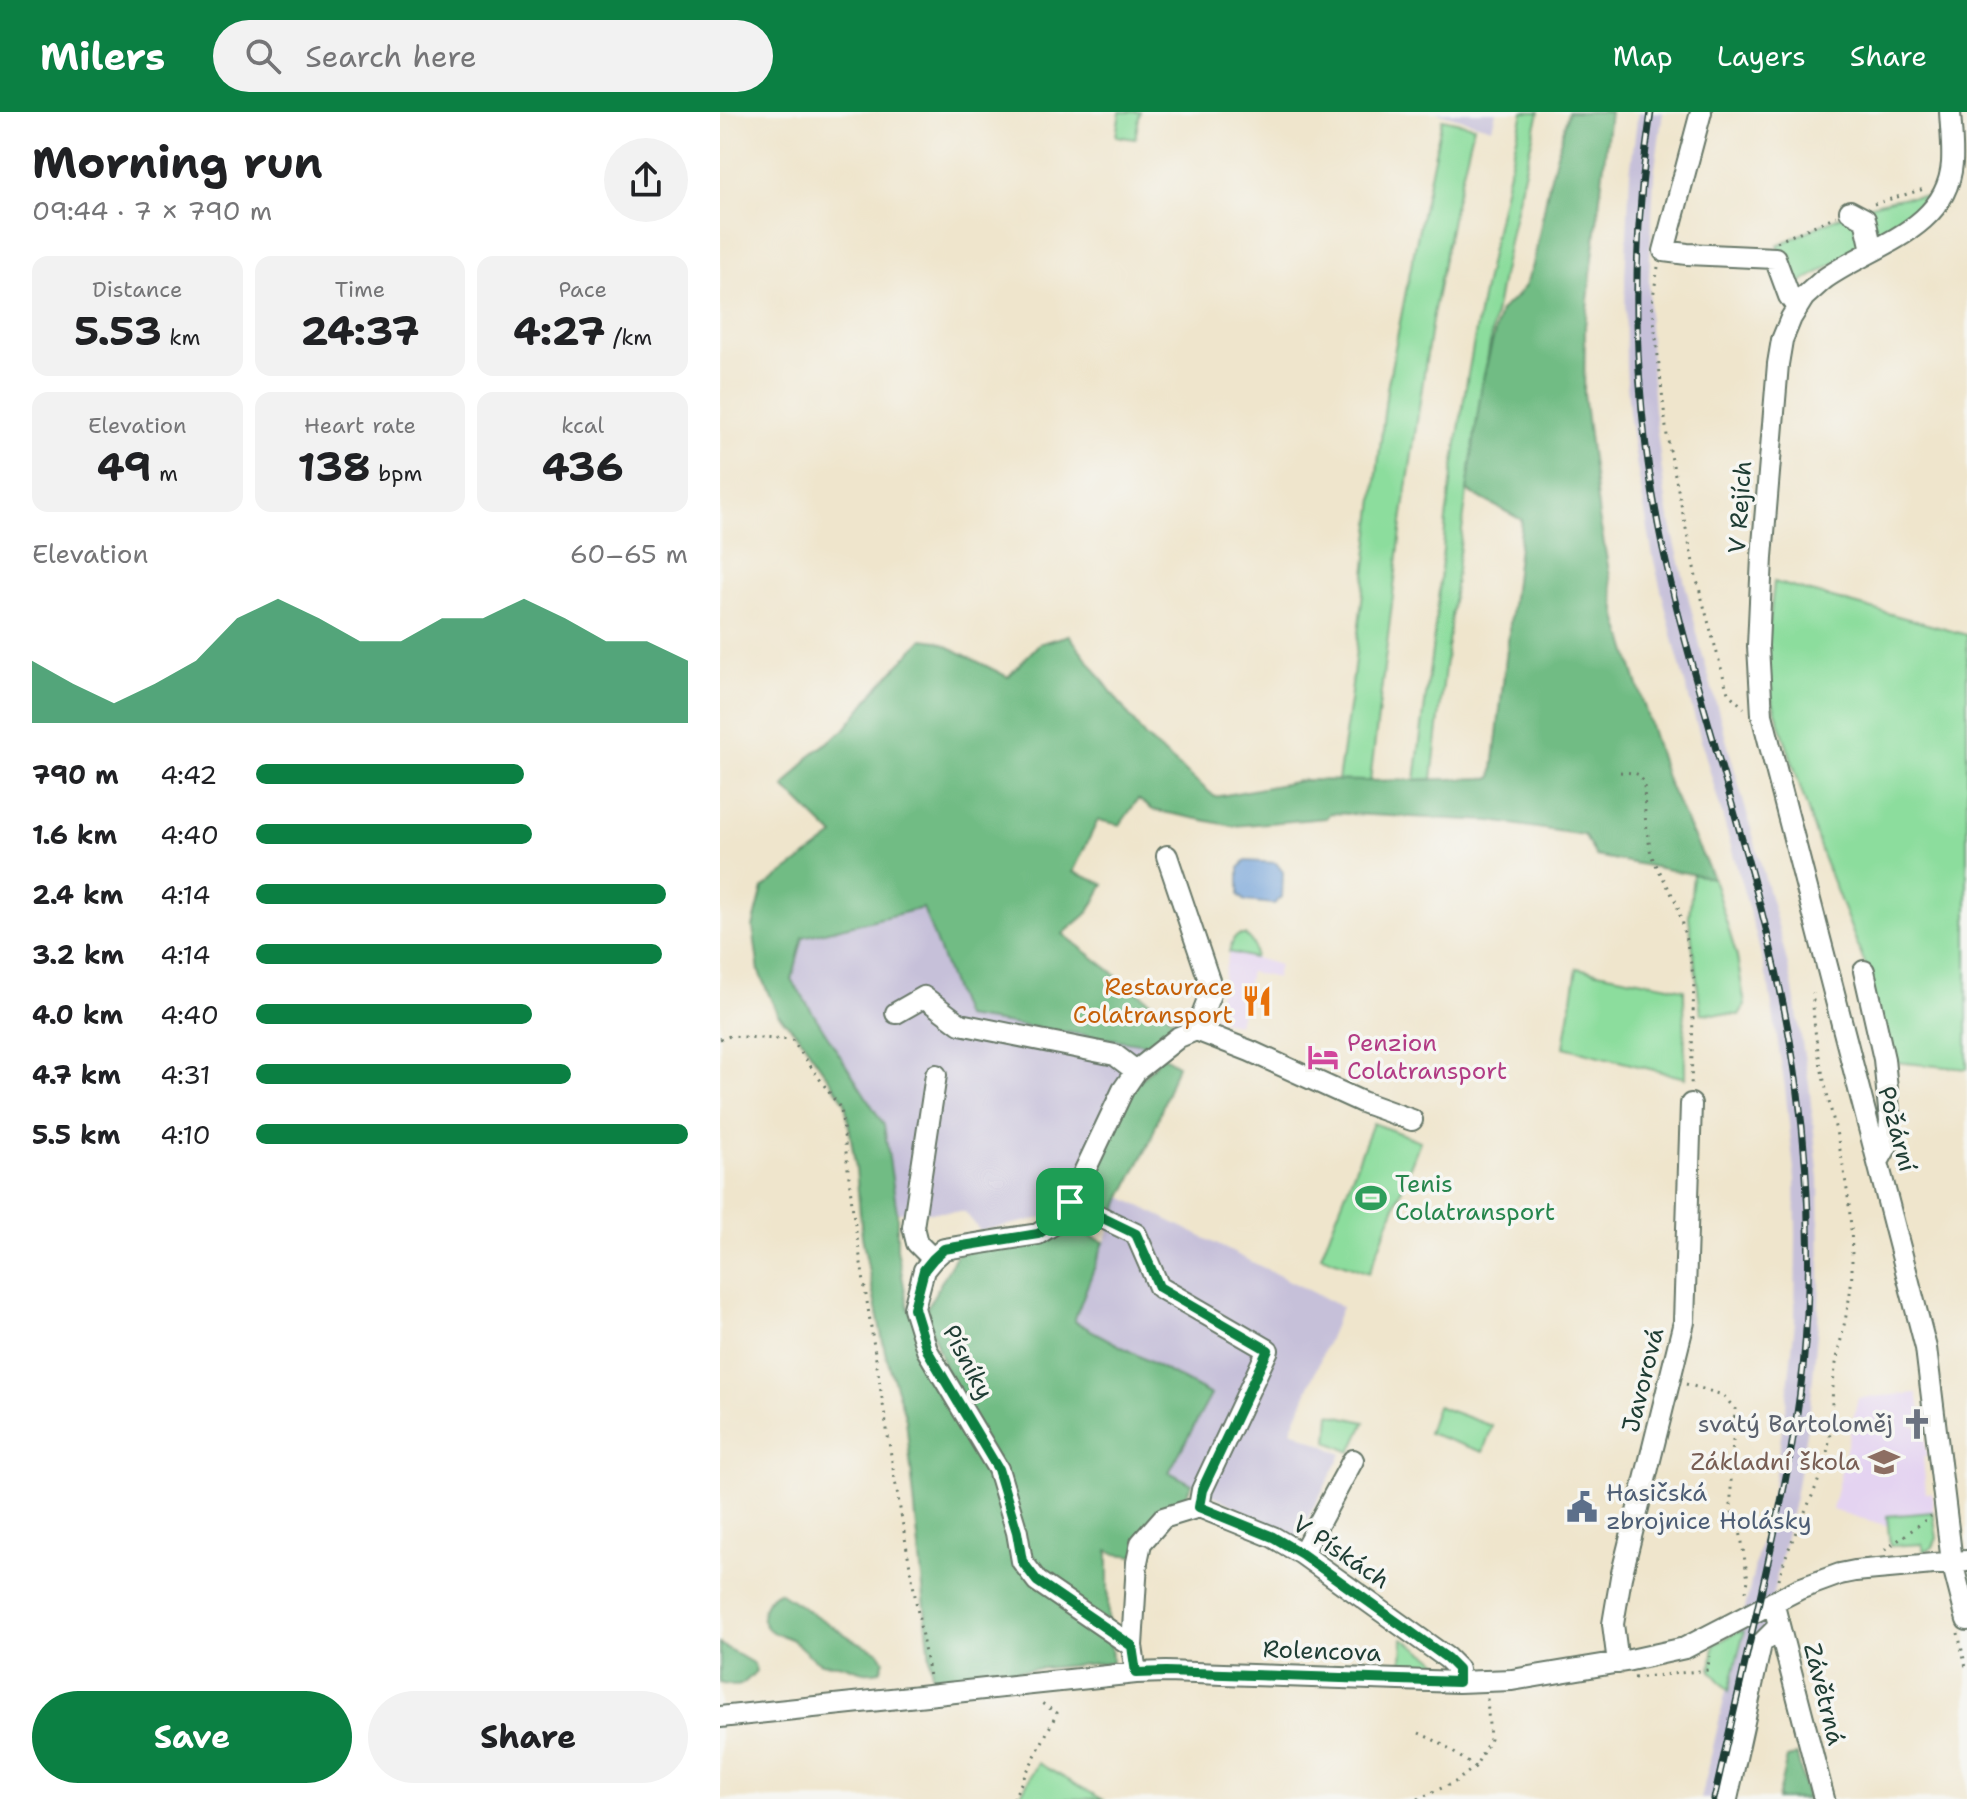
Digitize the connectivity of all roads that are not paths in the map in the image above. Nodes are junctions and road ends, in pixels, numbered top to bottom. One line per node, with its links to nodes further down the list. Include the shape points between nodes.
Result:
1 (1701, 112): 5 (street, via 1664,251 1775,258)
2 (1950, 112): 4 (street, V Rejích, via 1952,163 1940,199 1918,225)
3 (1850, 211): 4 (street, via 1865,219)
4 (1872, 250): 5 (street, V Rejích, via 1823,280)
5 (1797, 307): 6 (street, V Rejích, via 1785,330 1778,364)
6 (1756, 714): 15 (street, Požární)
7 (1167, 856): 10 (street, via 1212,989)
8 (1864, 971): 15 (street, via 1884,1059 1890,1120 1888,1144)
9 (896, 1013): 11 (street, via 924,997 960,1024 1115,1055)
10 (1198, 1024): 11 (street); 14 (street, via 1362,1102)
11 (1136, 1071): 16 (street)
12 (936, 1075): 17 (street, via 913,1227 917,1243)
13 (1691, 1104): 26 (street, Javorová, via 1684,1322 1617,1601 1613,1624)
14 (1412, 1120)
15 (1878, 1162): 21 (street, Požární, via 1926,1348)
16 (1070, 1202): 17 (street, via 1057,1222 1038,1234 944,1249); 19 (street, via 1136,1234 1159,1287 1268,1350 1202,1490)
17 (933, 1259): 25 (street, Písníky, via 924,1270 914,1308 927,1350 998,1469 1022,1561 1037,1581)
18 (1353, 1460): 20 (street)
19 (1199, 1507): 20 (street, V Pískách); 25 (street, via 1163,1518 1141,1543)
20 (1302, 1554): 28 (street, V Pískách, via 1447,1658 1458,1669)
21 (1959, 1561): 22 (street, Rolencova, via 1840,1574); 23 (street, Požární)
22 (1773, 1602): 24 (street, Závětrná); 26 (street, Rolencova, via 1685,1648)
23 (1962, 1625)
24 (1779, 1626): 30 (street, via 1761,1644); 31 (street, Závětrná)
25 (1132, 1646): 27 (street)
26 (1618, 1663): 28 (street, Rolencova)
27 (1136, 1673): 28 (street, Rolencova); 29 (street, Rolencova)
28 (1458, 1682)
29 (720, 1717)
30 (1727, 1799)
31 (1824, 1799)

